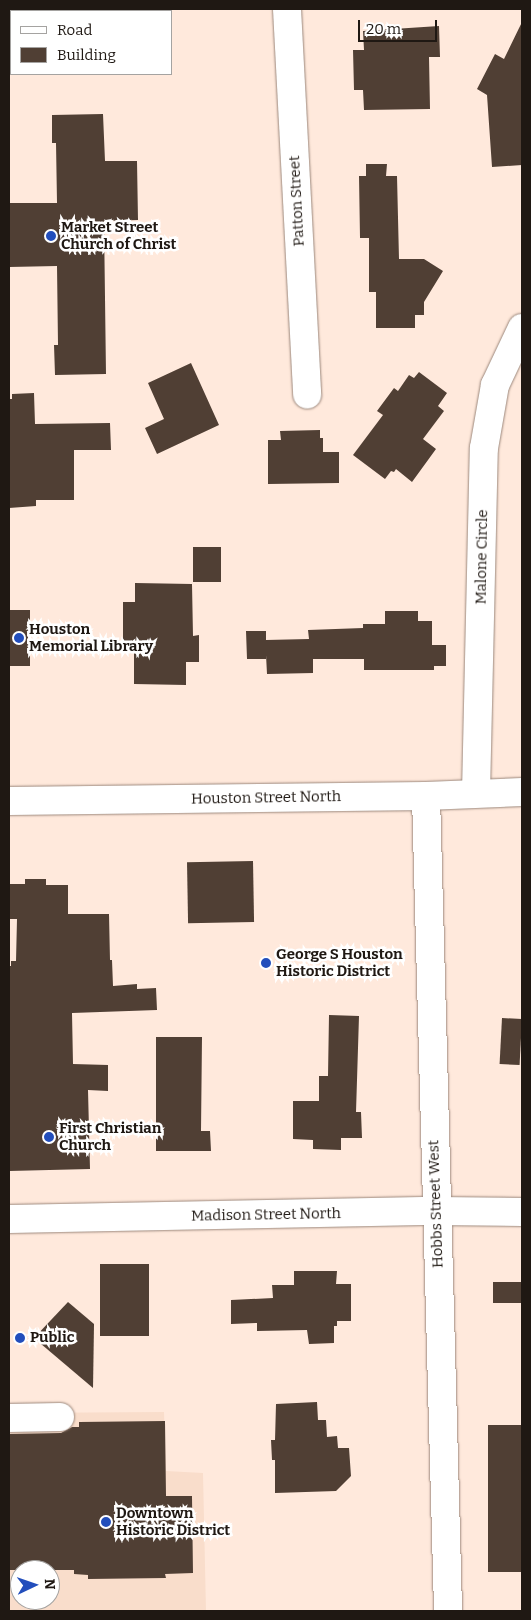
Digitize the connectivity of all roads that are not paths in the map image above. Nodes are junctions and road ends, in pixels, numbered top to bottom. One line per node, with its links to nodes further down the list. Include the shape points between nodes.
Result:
1 (287, 9): 3 (street, Patton Street)
2 (522, 328): 5 (street, Malone Circle, via 495,385 484,448)
3 (307, 394)
4 (522, 792): 5 (street, Houston Street North)
5 (476, 793): 6 (street, Houston Street North)
6 (426, 796): 7 (street, Houston Street North); 8 (street, Hobbs Street West)
7 (9, 801)
8 (436, 1211): 9 (street, Madison Street North); 10 (street, Madison Street North); 13 (street, Hobbs Street West)
9 (522, 1212)
10 (9, 1219)
11 (60, 1417): 12 (street)
12 (9, 1418)
13 (448, 1611)

